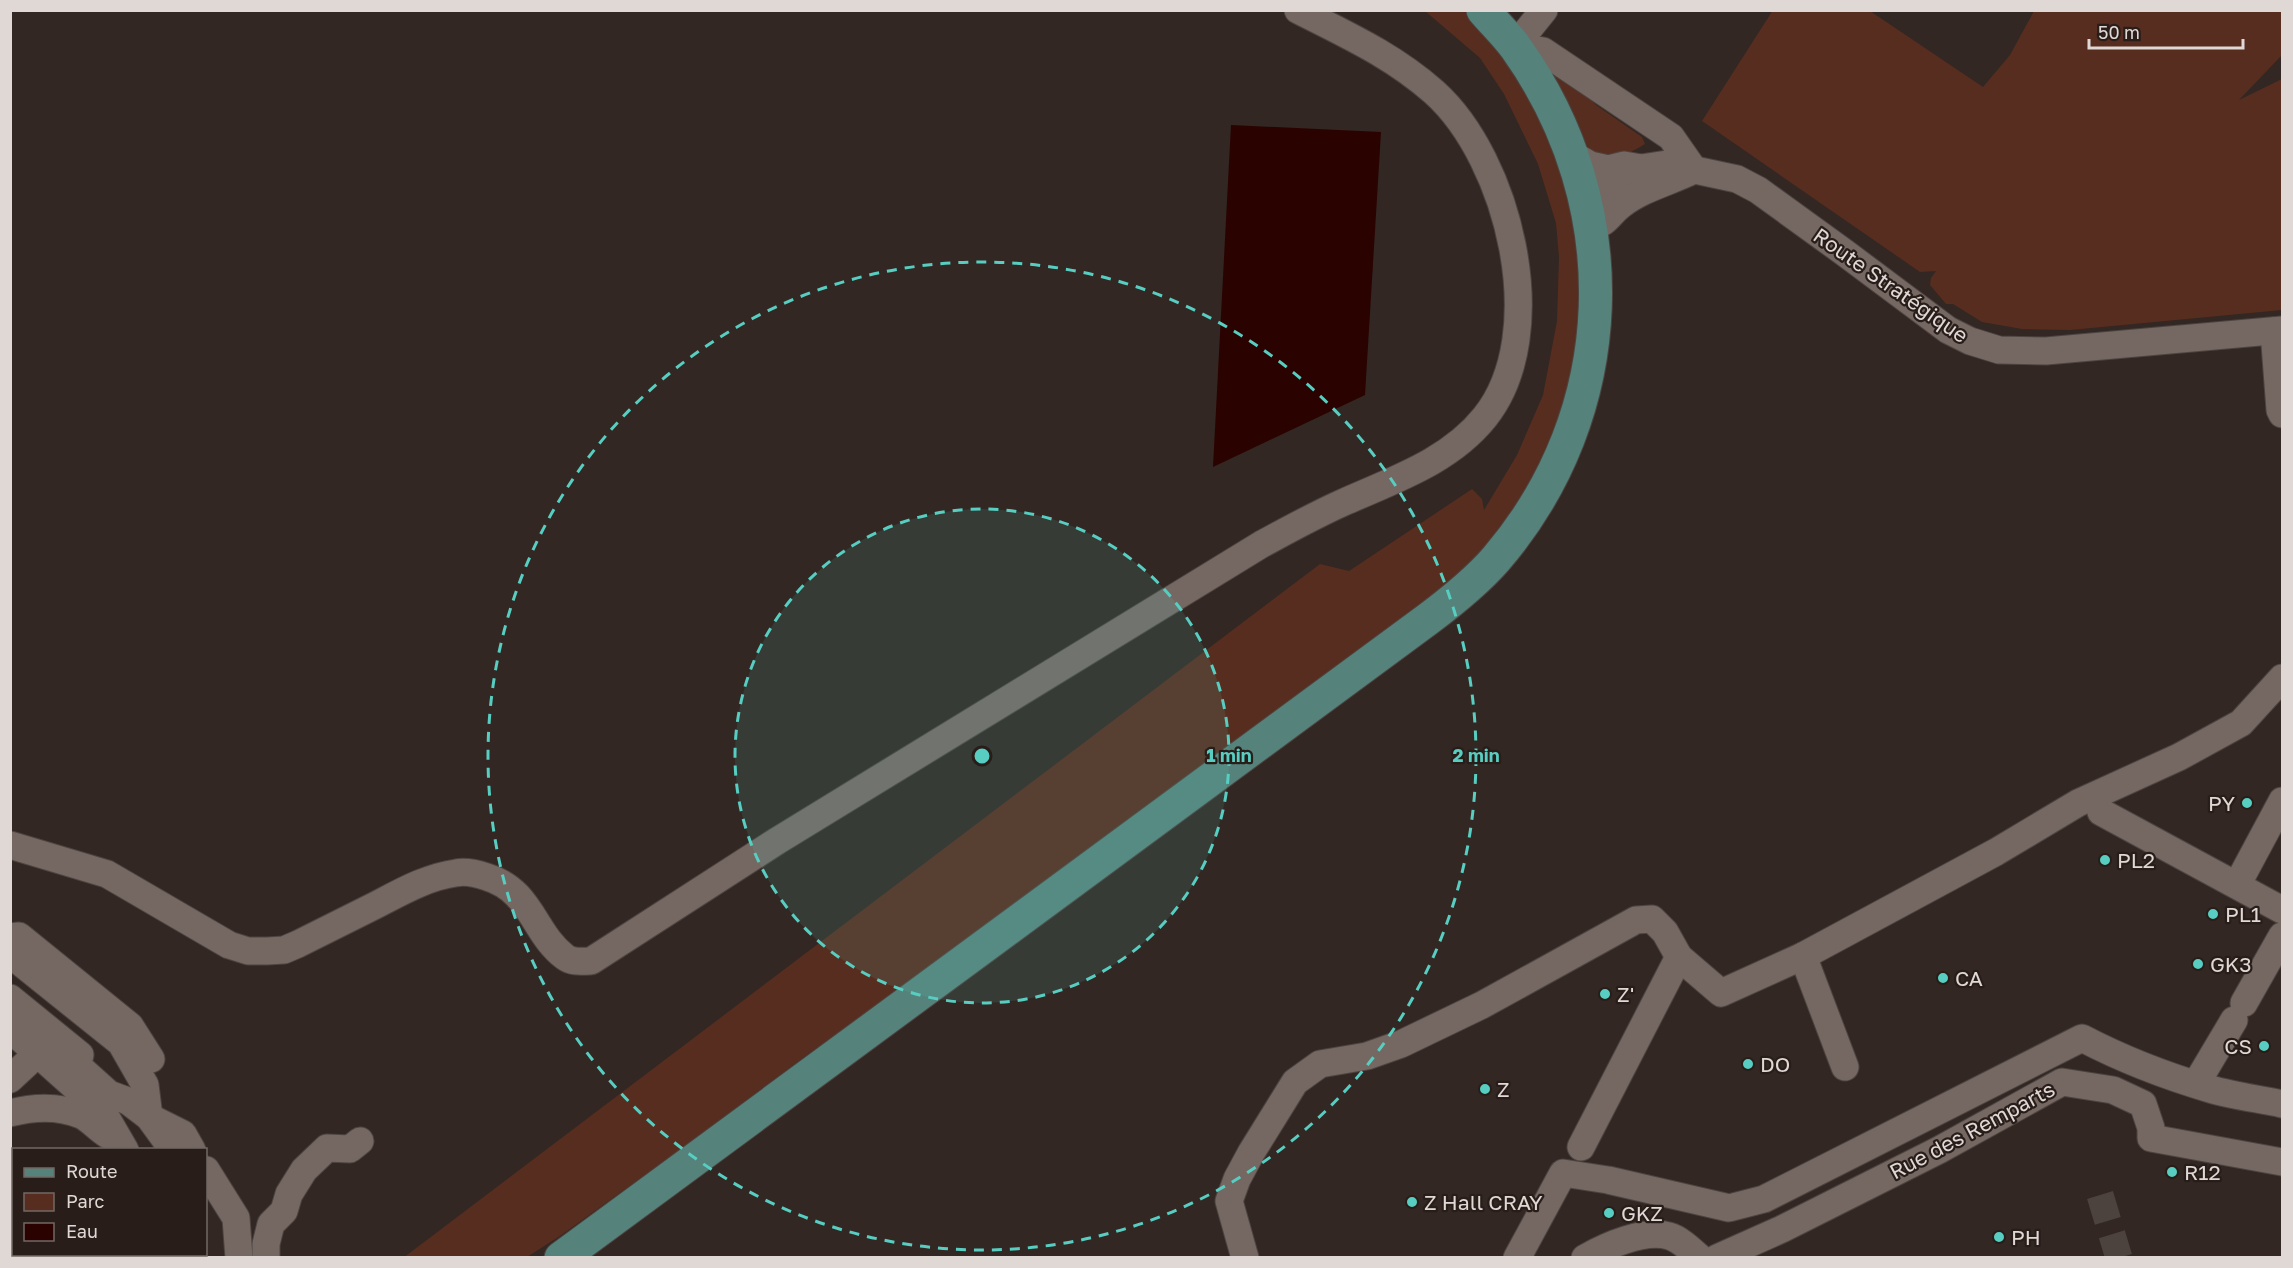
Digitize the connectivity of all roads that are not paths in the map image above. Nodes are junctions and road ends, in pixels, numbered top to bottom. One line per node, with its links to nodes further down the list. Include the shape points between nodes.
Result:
1 (1298, 10): 14 (street, via 1375,48 1436,94 1464,128 1496,189 1510,234 1517,278 1518,335 1507,379 1485,417 1454,447 1410,474 1262,544 788,835 591,961 566,958 518,895 500,880 479,874 459,872 435,877 291,947 248,951 212,937 107,874)
2 (1482, 10): 4 (main road)
3 (1544, 10): 4 (street)
4 (1515, 46): 5 (main road, via 1551,106); 7 (street, via 1543,51 1671,137)
5 (1573, 155): 6 (street, Route Stratégique, via 1608,169 1624,165); 8 (main road)
6 (1641, 168): 7 (street, Route Stratégique, via 1666,164); 8 (street, Route Stratégique, via 1630,180 1597,193)
7 (1694, 170): 8 (street, via 1645,189 1619,206 1602,224); 9 (street, Route Stratégique, via 1737,178 1758,190 1948,330 1982,346 2046,351)
8 (1588, 215): 43 (main road, via 1596,273 1595,327 1578,410 1562,455 1539,498 1508,544 1480,576 1258,746)
9 (2278, 330): 10 (street)
10 (2283, 414)
11 (2283, 678): 21 (street, via 2241,723 2078,804)
12 (2283, 801): 15 (street)
13 (2101, 812): 15 (street)
14 (10, 845)
15 (2236, 885): 16 (street)
16 (2283, 910)
17 (10, 937): 29 (street, via 19,936 130,1026 153,1062)
18 (2280, 945): 28 (street)
19 (10, 954): 29 (street, via 121,1043)
20 (1679, 957): 21 (street, via 1721,993); 34 (street); 44 (street, via 1665,932 1652,919 1636,920 1482,1005 1401,1044 1368,1056 1320,1064 1294,1082 1237,1179 1229,1201)
21 (1803, 957): 26 (street)
22 (10, 968): 29 (street, via 116,1053)
23 (10, 998): 29 (street, via 119,1087)
24 (10, 1029): 25 (street)
25 (38, 1053): 27 (street); 29 (street, via 51,1051 79,1067 109,1094); 33 (street, via 103,1112)
26 (1845, 1067)
27 (10, 1079)
28 (2196, 1084): 30 (street); 45 (street, via 2082,1038 1764,1200 1729,1208 1563,1173)
29 (139, 1091): 33 (street); 35 (street); 36 (street, via 183,1134)
30 (2283, 1104)
31 (10, 1113): 33 (street, via 30,1108 63,1110 83,1116)
32 (360, 1141): 39 (street, via 350,1149 327,1148 304,1170)
33 (127, 1147)
34 (1581, 1147)
35 (172, 1148)
36 (191, 1148)
37 (2283, 1162): 48 (street, Rue des Remparts, via 2151,1138 2143,1104 2113,1090 2062,1082 1929,1155)
38 (207, 1172): 41 (street, via 236,1218)
39 (289, 1194): 41 (street, via 251,1233); 42 (street, via 284,1211 271,1224)
40 (207, 1204): 41 (street)
41 (239, 1257)
42 (266, 1257)
43 (561, 1257)
44 (1245, 1257)
45 (1516, 1257)
46 (1585, 1257): 47 (street, via 1643,1236 1669,1236)
47 (1700, 1257)
48 (1717, 1257)

